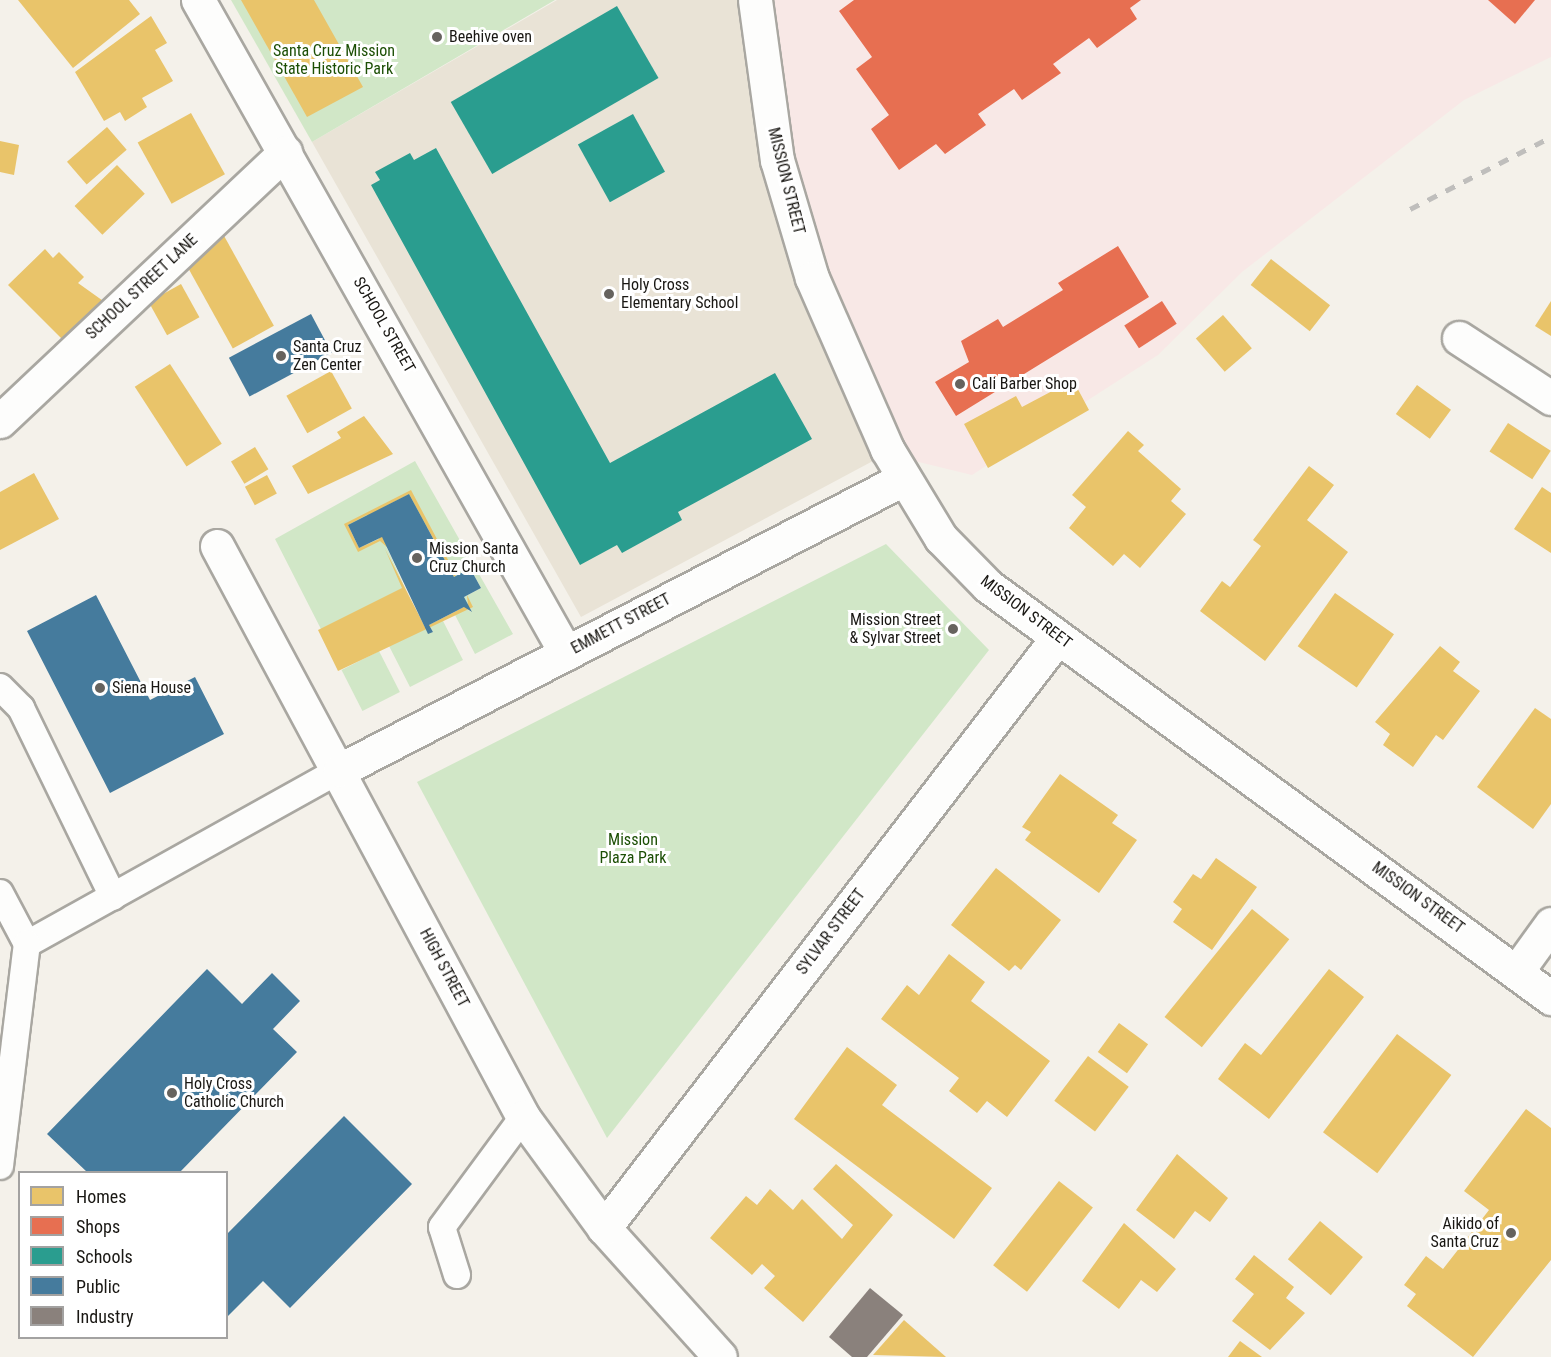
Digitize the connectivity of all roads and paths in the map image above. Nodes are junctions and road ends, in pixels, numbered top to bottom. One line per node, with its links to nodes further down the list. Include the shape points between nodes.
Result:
1 (198, 0): 3 (street, SCHOOL STREET)
2 (755, 0): 7 (street, MISSION STREET, via 777,160 799,236 837,337)
3 (285, 152): 6 (street, SCHOOL STREET LANE); 10 (street, SCHOOL STREET)
4 (1459, 338): 5 (street)
5 (1551, 398)
6 (0, 421)
7 (903, 479): 9 (street, MISSION STREET, via 949,546 988,586); 10 (street, EMMETT STREET)
8 (217, 546): 12 (street, HIGH STREET)
9 (1058, 637): 17 (street, MISSION STREET); 21 (street, SYLVAR STREET)
10 (566, 653): 12 (street, EMMETT STREET)
11 (0, 687): 14 (lane, via 21,708)
12 (340, 770): 14 (lane); 19 (street, HIGH STREET)
13 (0, 892): 16 (lane)
14 (113, 897): 16 (lane)
15 (1551, 924): 17 (street)
16 (27, 944): 20 (lane)
17 (1517, 971): 18 (street, MISSION STREET)
18 (1551, 998)
19 (523, 1117): 21 (street, HIGH STREET); 22 (lane, via 442,1227)
20 (0, 1166)
21 (604, 1228): 23 (street, HIGH STREET)
22 (457, 1275)
23 (720, 1357)

